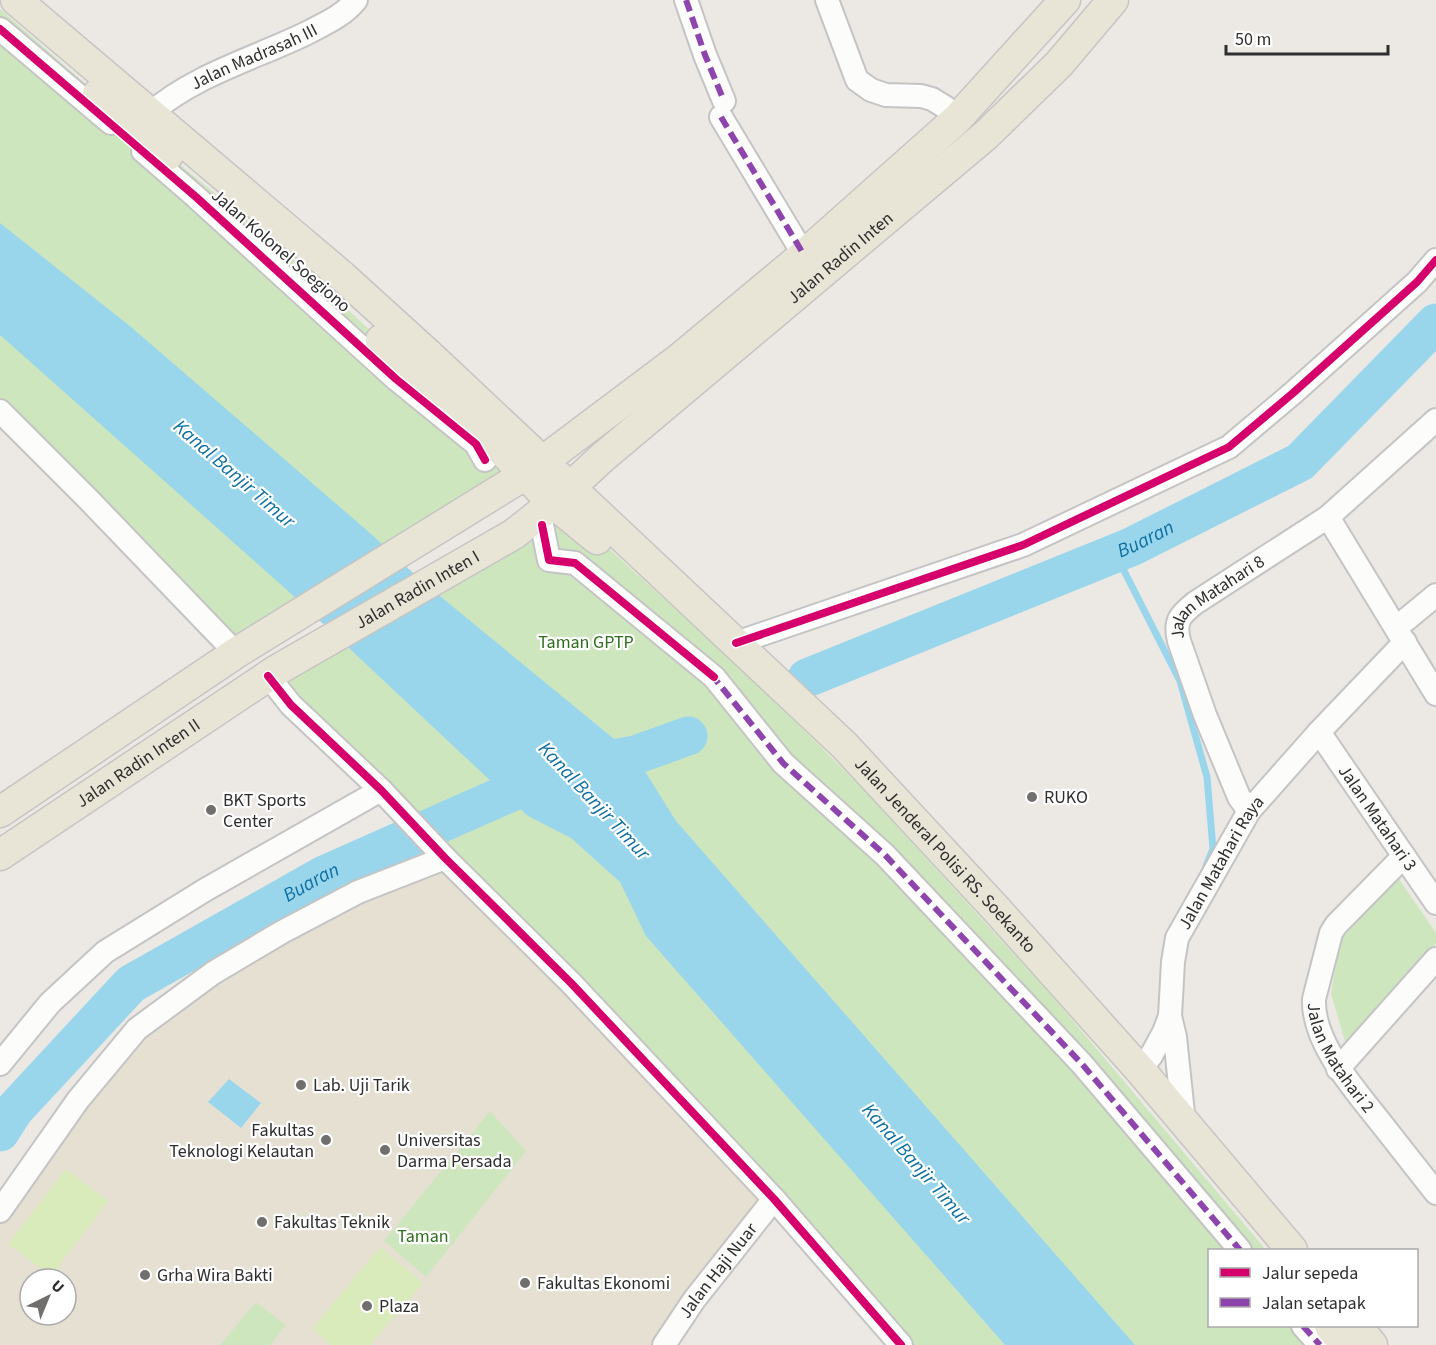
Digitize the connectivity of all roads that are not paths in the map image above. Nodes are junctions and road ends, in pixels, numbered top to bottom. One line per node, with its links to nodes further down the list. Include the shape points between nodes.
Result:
1 (16, 0): 9 (main road, Jalan Kolonel Soegiono)
2 (357, 0): 9 (street, Jalan Madrasah III, via 343,15 186,87)
3 (686, 0): 11 (street, via 723,109)
4 (827, 0): 10 (street, via 856,80 886,95 932,99)
5 (1065, 0): 10 (main road, Jalan Radin Inten)
6 (1113, 0): 18 (main road, Jalan Radin Inten, via 1059,64 986,135 603,457)
7 (0, 9): 15 (main road, Jalan Kolonel Soegiono, via 283,250 460,413)
8 (0, 29): 15 (street, via 189,190 396,379 476,444)
9 (151, 113): 16 (main road, Jalan Kolonel Soegiono, via 429,355)
10 (957, 119): 11 (main road, Jalan Radin Inten)
11 (804, 255): 16 (main road, Jalan Radin Inten, via 699,343)
12 (1436, 260): 23 (street, via 1417,282 1229,447 1023,545)
13 (0, 411): 22 (street)
14 (1436, 420): 19 (street)
15 (487, 448): 16 (main road, Jalan Kolonel Soegiono); 17 (main road, via 498,466 500,479)
16 (534, 467): 17 (main road); 18 (main road, Jalan Kolonel Soegiono)
17 (496, 491): 22 (main road)
18 (548, 510): 23 (main road, Jalan Jenderal Polisi RS. Soekanto); 23 (main road, Jalan Jenderal Polisi RS. Soekanto, via 596,537); 23 (street, via 549,560 575,563); 24 (main road, Jalan Radin Inten I, via 514,534)
19 (1328, 517): 21 (street); 29 (street, Jalan Matahari 8, via 1195,603 1177,621 1179,641 1205,715 1239,797)
20 (1436, 595): 21 (street, Jalan Matahari Raya)
21 (1400, 635): 25 (street); 26 (street, Jalan Matahari Raya)
22 (247, 647): 30 (main road, Jalan Radin Inten II)
23 (735, 661): 27 (main road, Jalan Jenderal Polisi RS. Soekanto); 45 (street, via 783,763 885,855 1082,1064)
24 (272, 673): 28 (street, via 291,705); 32 (main road, Jalan Radin Inten II)
25 (1436, 694)
26 (1319, 732): 29 (street, Jalan Matahari Raya); 33 (street, Jalan Matahari 3)
27 (831, 745): 37 (main road, Jalan Jenderal Polisi RS. Soekanto, via 997,910 1092,1017); 46 (main road, Jalan Jenderal Polisi RS. Soekanto, via 862,788 1052,996)
28 (389, 798): 31 (street); 38 (street, via 206,890 105,952 50,1003)
29 (1249, 811): 36 (street, Jalan Matahari Raya, via 1177,938)
30 (0, 812)
31 (437, 850): 43 (street, via 571,983); 44 (street, via 213,973 137,1029 78,1100)
32 (0, 855)
33 (1404, 856): 34 (street, Jalan Matahari 3); 39 (street, Jalan Matahari 2, via 1336,926 1328,941 1314,1010)
34 (1436, 903)
35 (1436, 959): 39 (street)
36 (1170, 1016): 37 (street, Jalan Matahari Raya); 40 (street, Jalan Matahari Raya)
37 (1145, 1063): 40 (street); 41 (main road, Jalan Jenderal Polisi RS. Soekanto)
38 (0, 1064)
39 (1338, 1069): 42 (street, Jalan Matahari 2)
40 (1179, 1087): 41 (street, Jalan Matahari Raya)
41 (1184, 1123): 47 (main road, Jalan Jenderal Polisi RS. Soekanto)
42 (1436, 1193)
43 (774, 1199): 51 (street, Jalan Haji Nuar, via 694,1300); 52 (street)
44 (0, 1211)
45 (1238, 1249)
46 (1264, 1249)
47 (1290, 1249)
48 (1304, 1327): 53 (street)
49 (1331, 1327): 54 (main road)
50 (1357, 1327): 55 (main road)
51 (664, 1345)
52 (901, 1345)
53 (1320, 1345)
54 (1346, 1345)
55 (1372, 1345)

